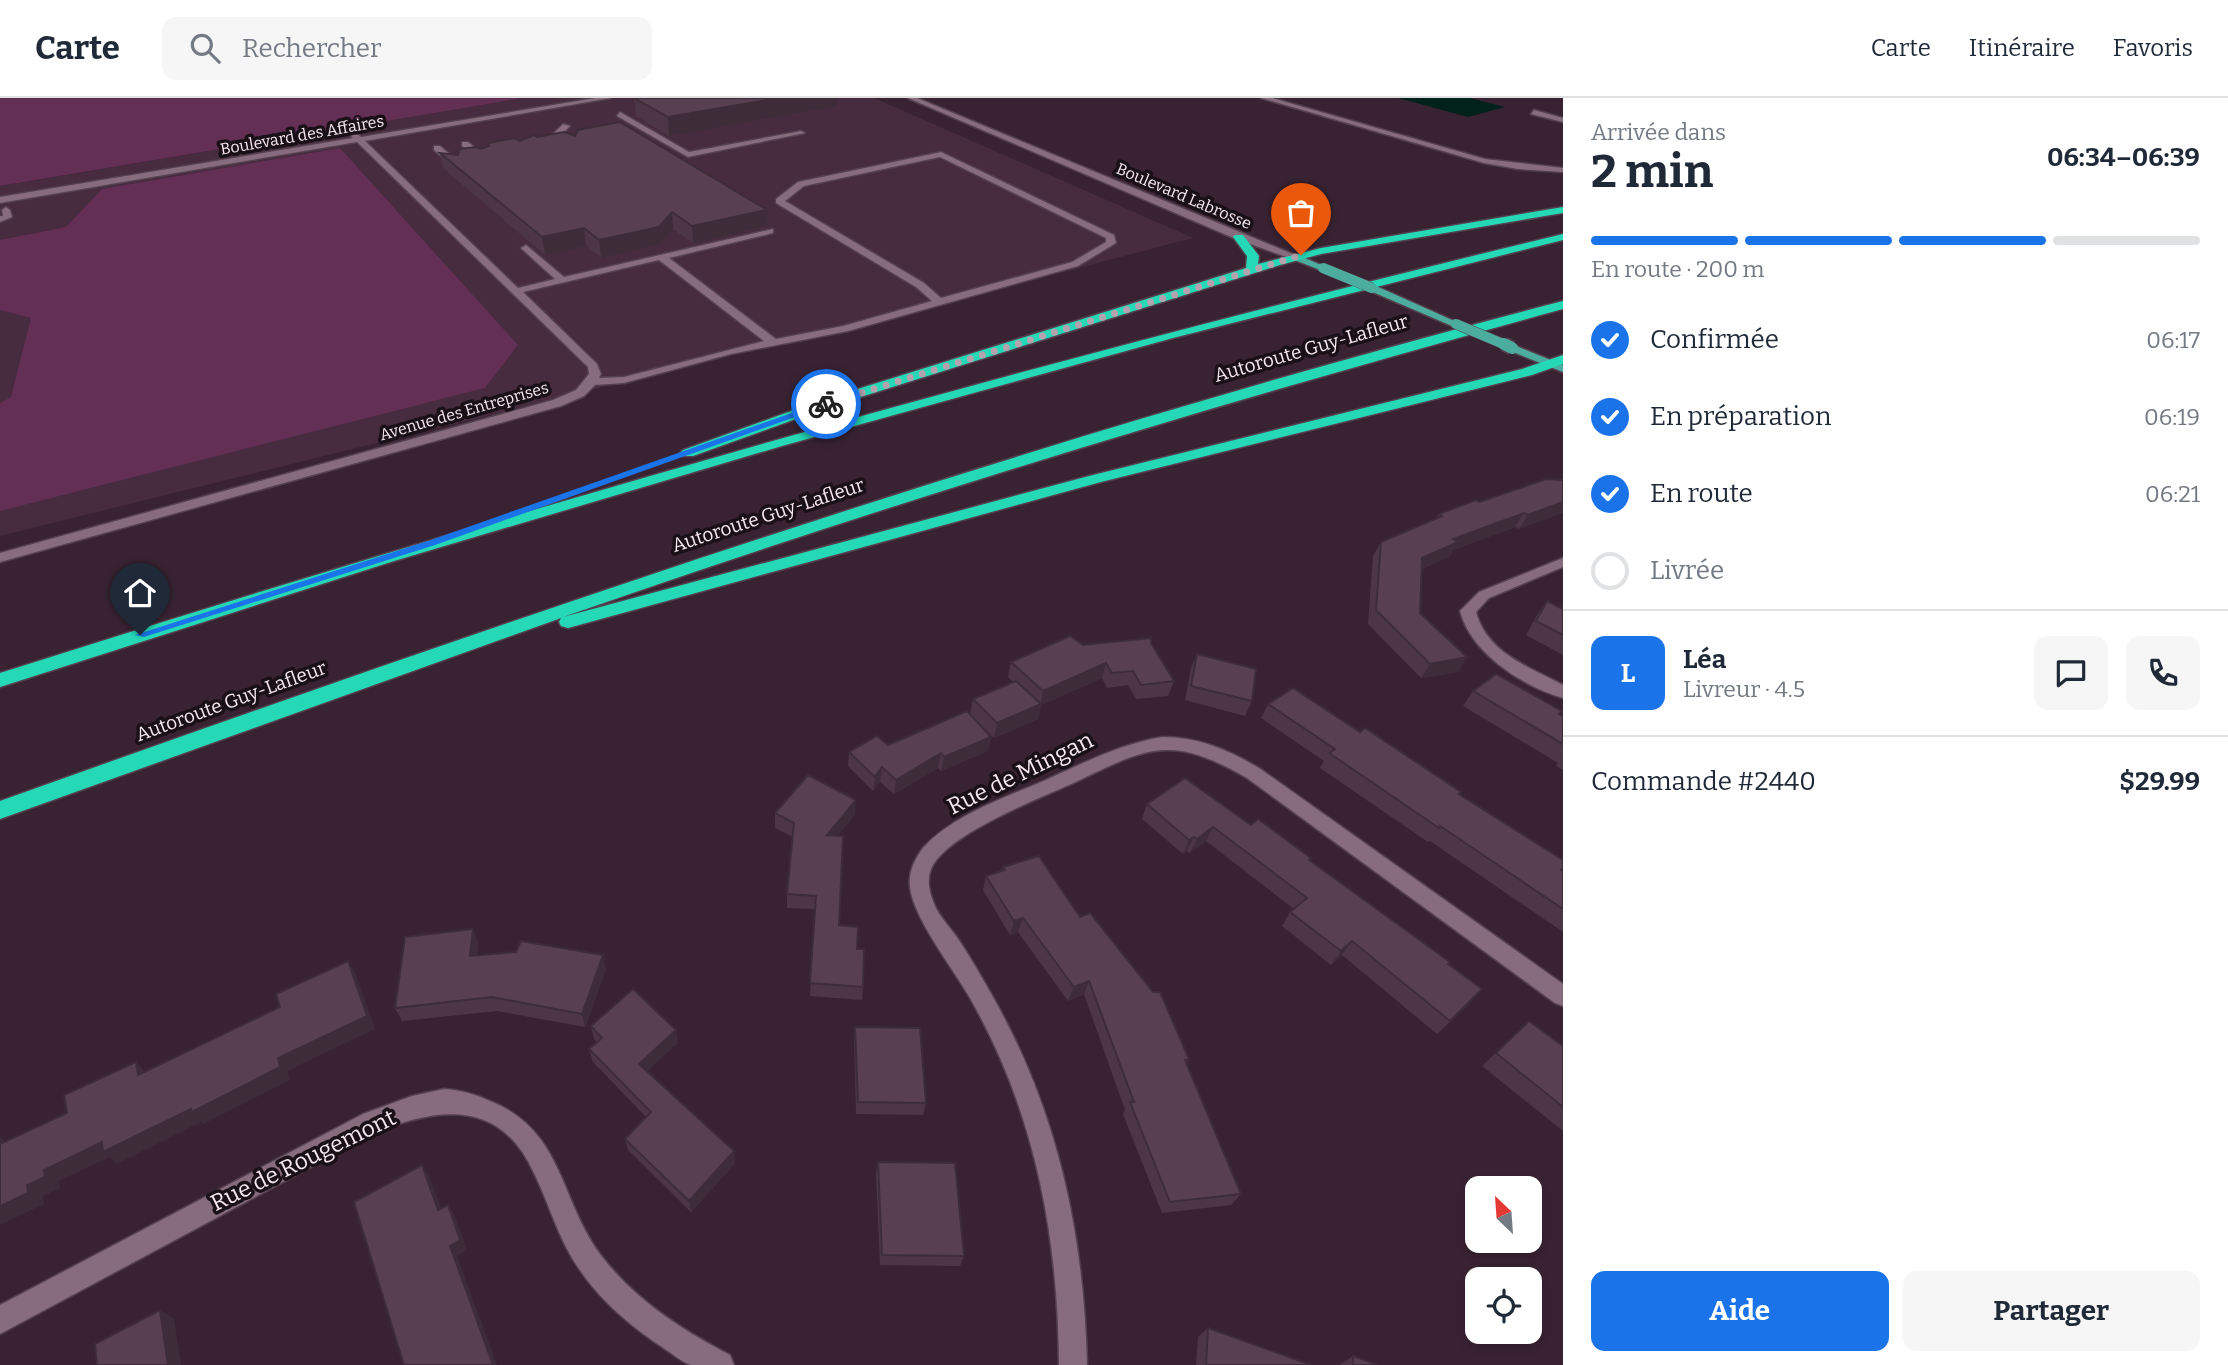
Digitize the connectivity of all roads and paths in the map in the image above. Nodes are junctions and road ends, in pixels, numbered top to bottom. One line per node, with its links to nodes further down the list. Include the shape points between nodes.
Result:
1 (562, 98): 13 (street, Boulevard des Affaires)
2 (608, 98): 6 (street, Boulevard des Affaires)
3 (911, 98): 25 (street, Boulevard Labrosse)
4 (1264, 98): 7 (street)
5 (1305, 98): 7 (street)
6 (598, 99): 10 (street); 13 (street, Boulevard des Affaires)
7 (1283, 103): 20 (street, via 1484,161)
8 (634, 112): 10 (street)
9 (1534, 112): 11 (street)
10 (620, 114): 14 (street, via 688,155)
11 (1563, 120)
12 (566, 126): 16 (street, via 557,134)
13 (352, 132): 21 (street, Boulevard des Affaires); 32 (street)
14 (801, 133)
15 (465, 144): 18 (street)
16 (573, 146)
17 (437, 148): 19 (street)
18 (486, 160)
19 (458, 166)
20 (1563, 170)
21 (1, 201): 23 (street, via 8,218)
22 (1563, 211): 29 (highway)
23 (0, 219)
24 (770, 231): 28 (street)
25 (1239, 237): 29 (street, Boulevard Labrosse); 30 (highway, via 1253,256)
26 (1563, 237): 38 (highway, via 1047,365)
27 (526, 248): 31 (street)
28 (660, 257): 31 (street); 35 (street)
29 (1295, 257): 30 (highway); 36 (main road, Boulevard Labrosse, bridge)
30 (1252, 269): 38 (highway, via 824,404)
31 (562, 280): 32 (street)
32 (516, 291): 37 (street, via 593,366)
33 (939, 302): 33 (street, via 1075,264 1112,240 941,154 801,184 779,201 920,285); 35 (street)
34 (1563, 305): 41 (highway, Autoroute Guy-Lafleur, via 1230,396 982,471)
35 (774, 343): 37 (street, via 624,380)
36 (1559, 364): 41 (highway, via 960,514)
37 (593, 382): 39 (street, Avenue des Entreprises, via 557,403)
38 (432, 543): 42 (highway)
39 (0, 558)
40 (1563, 562): 43 (street, via 1484,595 1468,611 1473,632 1484,645)
41 (381, 674): 44 (highway, Autoroute Guy-Lafleur)
42 (0, 680)
43 (1563, 692)
44 (0, 810)
45 (1563, 996): 48 (street, Rue de Mingan, via 1253,773 1195,745 1162,742 1128,750 941,842 921,868 922,901 1004,1041 1044,1142 1065,1258)
46 (0, 1320): 47 (street, Rue de Rougemont, via 370,1122 452,1101 514,1126 530,1143 560,1211 590,1263 631,1309 676,1343)
47 (720, 1365)
48 (1073, 1365)

